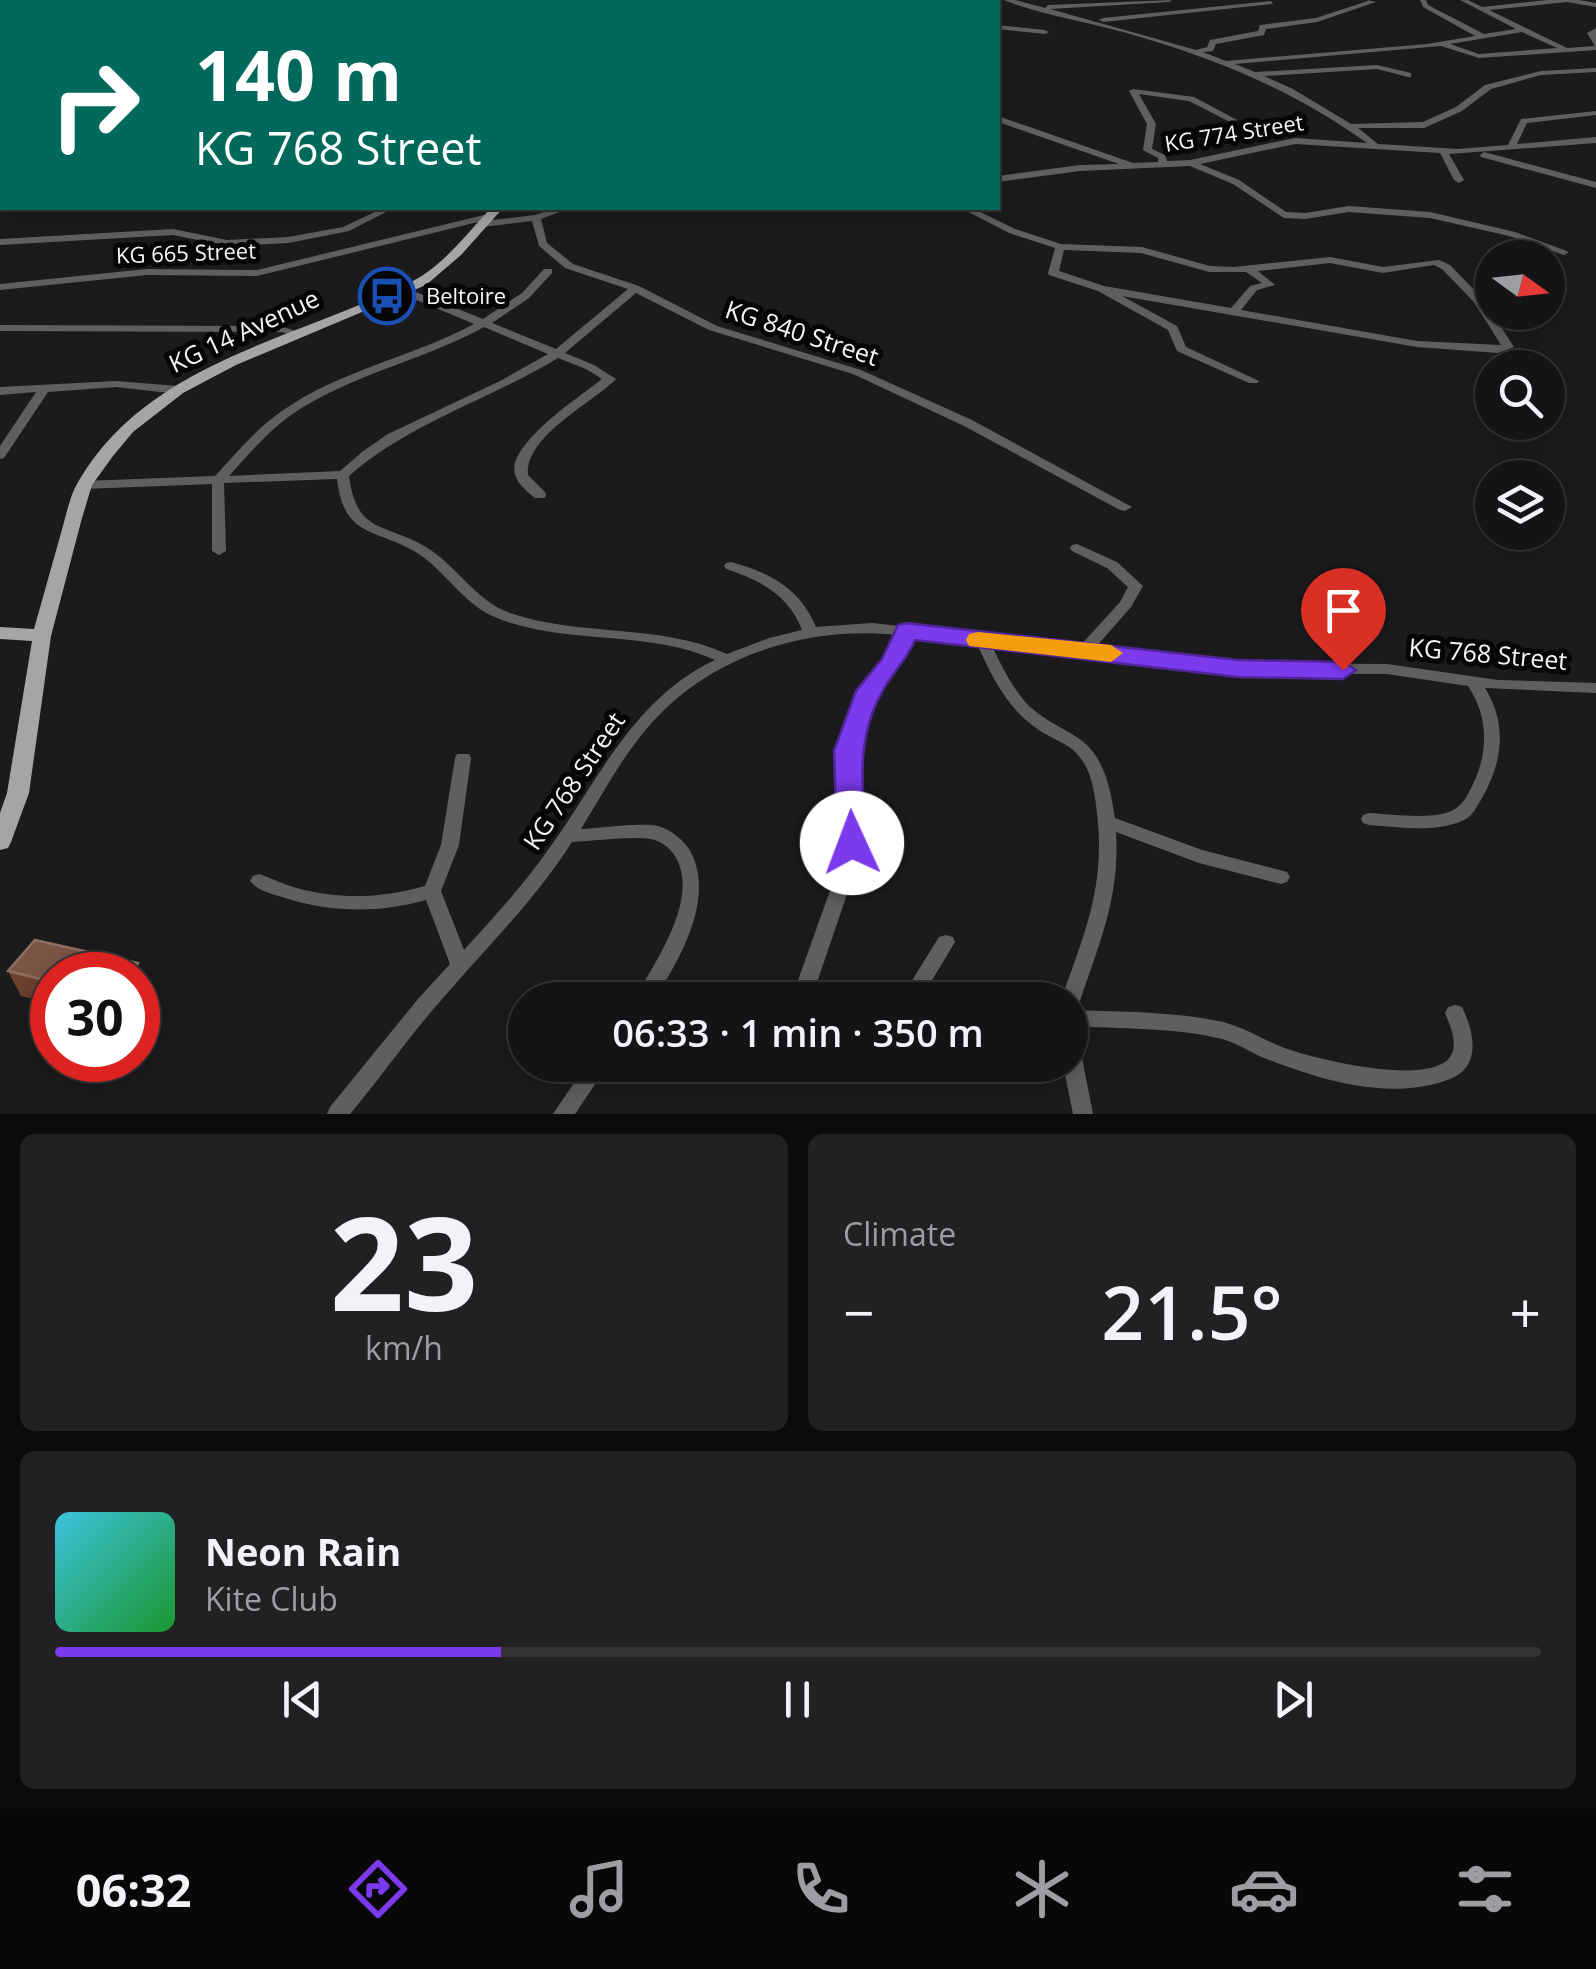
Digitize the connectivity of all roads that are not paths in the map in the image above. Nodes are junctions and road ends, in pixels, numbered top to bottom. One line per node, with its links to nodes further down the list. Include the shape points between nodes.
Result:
1 (616, 0): 2 (street)
2 (628, 0)
3 (1169, 0): 11 (street)
4 (1370, 0): 22 (street, via 1347,12)
5 (1423, 0): 19 (street)
6 (1464, 0): 12 (street)
7 (1566, 0): 10 (street); 12 (street)
8 (1010, 1): 11 (street); 13 (street)
9 (1271, 3): 14 (street)
10 (1596, 4)
11 (1038, 8): 14 (street)
12 (1482, 9): 16 (street)
13 (1001, 15)
14 (1092, 20): 22 (street)
15 (1000, 27): 18 (street)
16 (1524, 30): 19 (street); 23 (street)
17 (1596, 30): 21 (street, via 1590,33)
18 (1045, 32)
19 (1483, 37): 20 (street)
20 (1440, 44): 23 (street, via 1475,56); 24 (street)
21 (1596, 46): 23 (street)
22 (1193, 50): 24 (street)
23 (1566, 50)
24 (1224, 62): 26 (street)
25 (1596, 70): 31 (street, via 1541,73 1488,87 1424,125)
26 (1252, 74): 27 (street, via 1376,68); 31 (street)
27 (1408, 75)
28 (1596, 112): 34 (street, via 1524,121)
29 (1000, 119): 39 (street)
30 (1233, 120): 38 (street, via 1191,99 1132,91 1153,122 1147,150 1162,157)
31 (1352, 126): 33 (street)
32 (1596, 140): 34 (street, KG 774 Street)
33 (1374, 144): 35 (street, KG 774 Street); 37 (street, KG 774 Street, via 1295,140)
34 (1511, 148): 36 (street, KG 774 Street)
35 (1444, 152): 36 (street, KG 774 Street); 41 (street)
36 (1473, 152): 42 (street)
37 (1190, 163): 38 (street, KG 774 Street); 48 (street, via 1236,182 1284,215 1350,209 1430,215)
38 (1163, 165): 39 (street, KG 774 Street)
39 (1134, 166): 40 (street, KG 774 Street)
40 (1000, 179)
41 (1459, 180)
42 (1596, 185)
43 (385, 210): 49 (street, via 346,229 288,240 227,243 172,232)
44 (559, 210): 47 (street)
45 (970, 210): 50 (street)
46 (488, 216): 47 (street); 53 (street, KG 665 Street, via 257,273 147,272); 56 (main road, KG 14 Avenue, via 438,269)
47 (536, 218): 54 (street, KG 840 Street, via 542,244 553,256)
48 (1529, 240)
49 (0, 242)
50 (1060, 247): 51 (street, via 1142,250 1209,269); 55 (street, via 1054,272)
51 (1248, 268): 57 (street, via 1270,284 1254,288); 61 (street, via 1306,260 1378,270 1439,264 1478,300)
52 (548, 271): 58 (street)
53 (0, 287)
54 (636, 288): 62 (street); 72 (street, KG 840 Street, via 713,328 857,372 968,422)
55 (1102, 290): 57 (street); 63 (street, via 1173,328 1181,349)
56 (404, 291): 58 (street); 60 (main road, KG 14 Avenue)
57 (1234, 311): 61 (street, via 1418,344)
58 (484, 324): 62 (street); 69 (street, via 294,408)
59 (0, 328): 60 (street)
60 (296, 333): 65 (main road, KG 14 Avenue)
61 (1506, 349)
62 (557, 354): 68 (street, via 391,437); 71 (street, via 610,380 527,452 522,476)
63 (1253, 380)
64 (46, 388): 65 (street, via 116,384); 66 (street); 67 (street)
65 (178, 390): 70 (main road, KG 14 Avenue, via 128,429)
66 (0, 392)
67 (0, 455)
68 (344, 475): 69 (street); 82 (street, via 344,493 366,528 424,551 500,614 562,630 700,646)
69 (218, 480): 70 (street); 74 (street)
70 (84, 484): 79 (main road, KG 14 Avenue)
71 (540, 496)
72 (1125, 507)
73 (1077, 548): 81 (street, via 1136,586)
74 (219, 551)
75 (731, 566): 76 (street, via 782,588)
76 (810, 631): 77 (street, KG 768 Street); 82 (street, KG 768 Street)
77 (906, 631): 80 (street, KG 768 Street); 96 (street, via 893,662 869,691 852,735 846,766 849,855)
78 (0, 633): 79 (main road)
79 (42, 636): 89 (main road, KG 14 Avenue, via 18,793)
80 (982, 640): 81 (street, KG 768 Street); 87 (street, via 1013,700 1091,761)
81 (1084, 651): 83 (street, KG 768 Street, via 1238,668 1386,669)
82 (728, 660): 88 (street, KG 768 Street, via 674,693 637,729)
83 (1473, 681): 84 (street, KG 768 Street); 86 (street, via 1484,695 1494,734 1483,781 1466,810 1452,818)
84 (1596, 688)
85 (463, 758): 92 (street, via 450,846)
86 (1369, 819)
87 (1110, 823): 90 (street); 98 (street, via 1104,897)
88 (568, 836): 94 (street, KG 768 Street); 95 (street, via 656,832 683,850 690,903)
89 (0, 842)
90 (1281, 878)
91 (258, 881): 92 (street, via 314,901 367,902)
92 (432, 891): 94 (street)
93 (946, 942): 97 (street)
94 (461, 968): 103 (street, KG 768 Street)
95 (657, 982)
96 (807, 982)
97 (921, 982)
98 (1076, 982)
99 (1454, 1014): 100 (street, via 1465,1040 1460,1063 1448,1072 1396,1082 1279,1054 1223,1030)
100 (1088, 1019)
101 (586, 1082): 104 (street)
102 (1077, 1082): 105 (street)
103 (337, 1114)
104 (563, 1114)
105 (1083, 1114)

